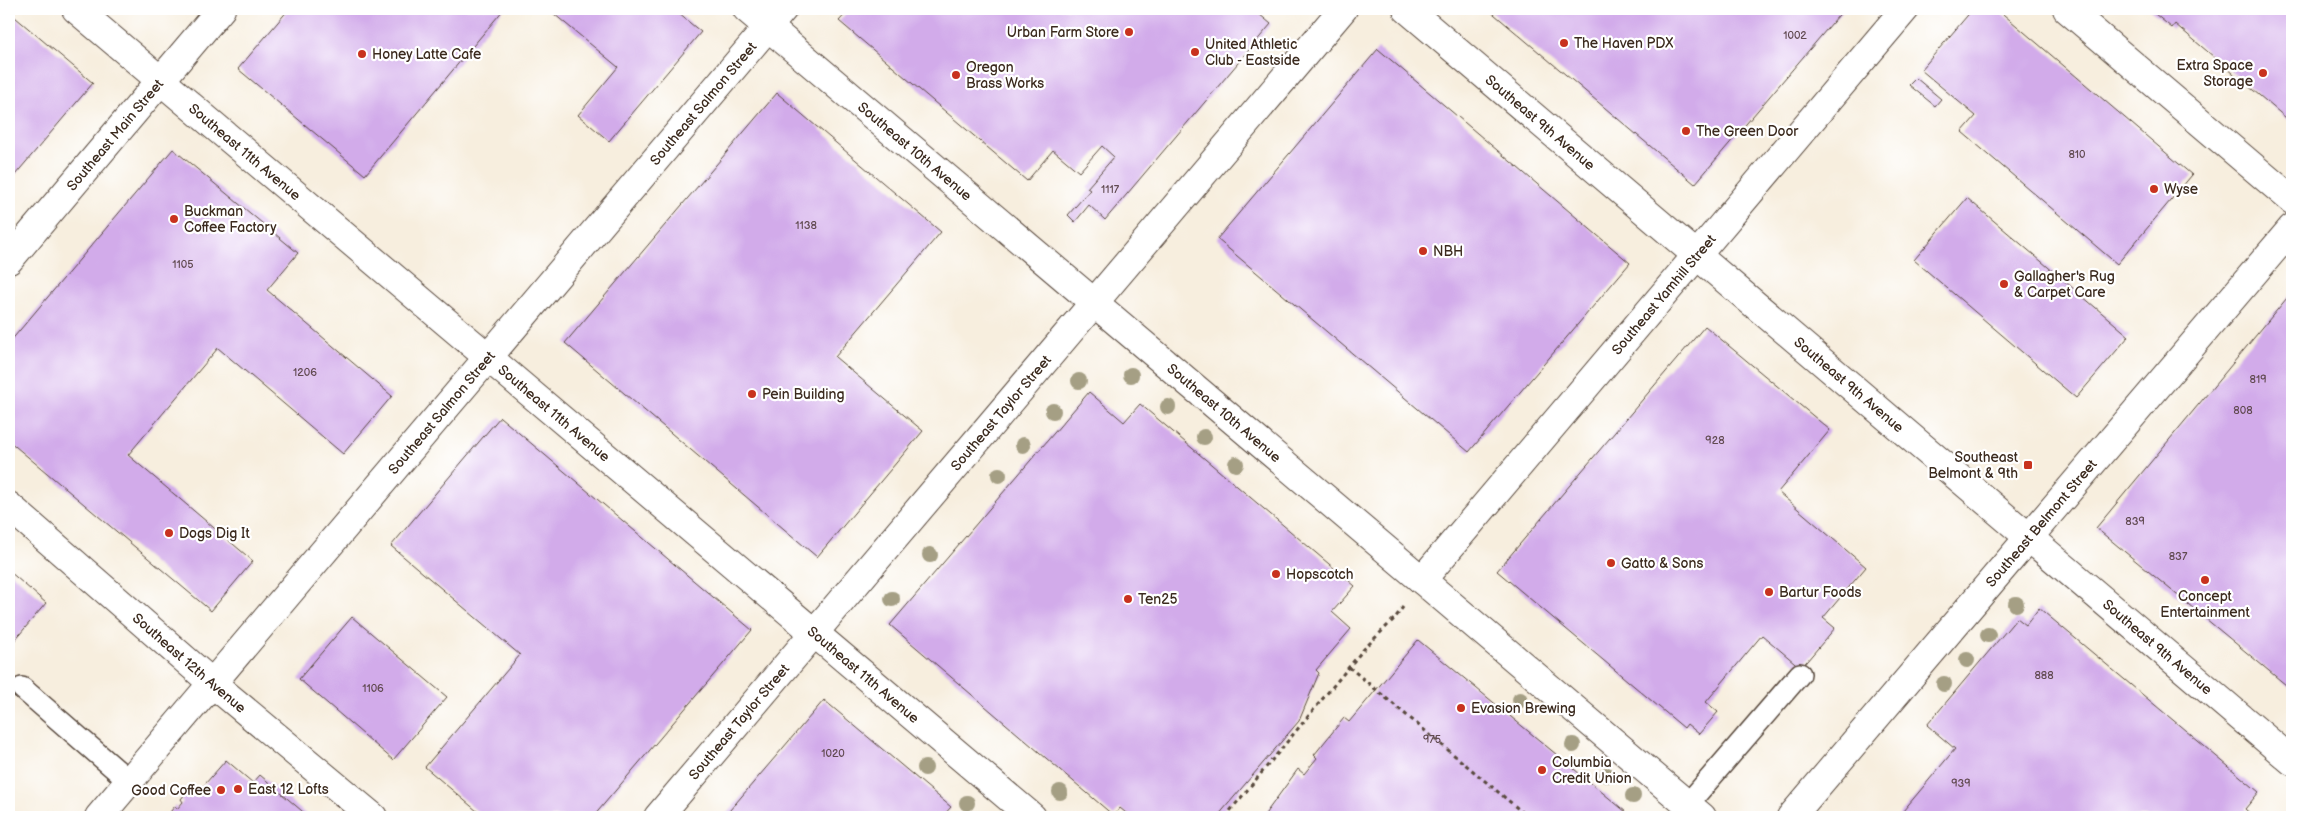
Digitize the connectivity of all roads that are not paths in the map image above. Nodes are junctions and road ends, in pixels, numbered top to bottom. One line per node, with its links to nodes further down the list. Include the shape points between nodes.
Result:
1 (76, 9): 9 (street, Southeast 11th Avenue)
2 (221, 9): 9 (street, Southeast Main Street)
3 (747, 9): 8 (street, Southeast 10th Avenue)
4 (1343, 9): 14 (street, Southeast Taylor Street)
5 (1406, 9): 12 (street, Southeast 9th Avenue)
6 (1905, 9): 12 (street, Southeast Yamhill Street)
7 (2066, 9): 10 (street)
8 (776, 18): 14 (street, Southeast 10th Avenue); 15 (street, Southeast Salmon Street)
9 (160, 80): 13 (street, Southeast Main Street); 15 (street, Southeast 11th Avenue)
10 (2292, 200)
11 (2292, 228): 17 (street, Southeast Belmont Street)
12 (1696, 255): 17 (street, Southeast 9th Avenue); 18 (street, Southeast Yamhill Street)
13 (9, 260)
14 (1094, 303): 18 (street, Southeast 10th Avenue); 19 (street, Southeast Taylor Street)
15 (487, 357): 19 (street, Southeast 11th Avenue); 21 (street, Southeast Salmon Street)
16 (9, 506): 21 (street, Southeast 12th Avenue)
17 (2029, 538): 23 (street, Southeast 9th Avenue); 30 (street, Southeast Belmont Street)
18 (1422, 580): 25 (street, Southeast 10th Avenue)
19 (814, 633): 28 (street, Southeast Taylor Street); 29 (street, Southeast 11th Avenue)
20 (1800, 674): 25 (lane)
21 (212, 683): 24 (street, Southeast Salmon Street); 27 (street, Southeast 12th Avenue)
22 (22, 688): 24 (lane)
23 (2292, 761)
24 (129, 782): 26 (street, Southeast Salmon Street)
25 (1695, 811)
26 (99, 817)
27 (373, 817)
28 (658, 817)
29 (1032, 817)
30 (1791, 817)

